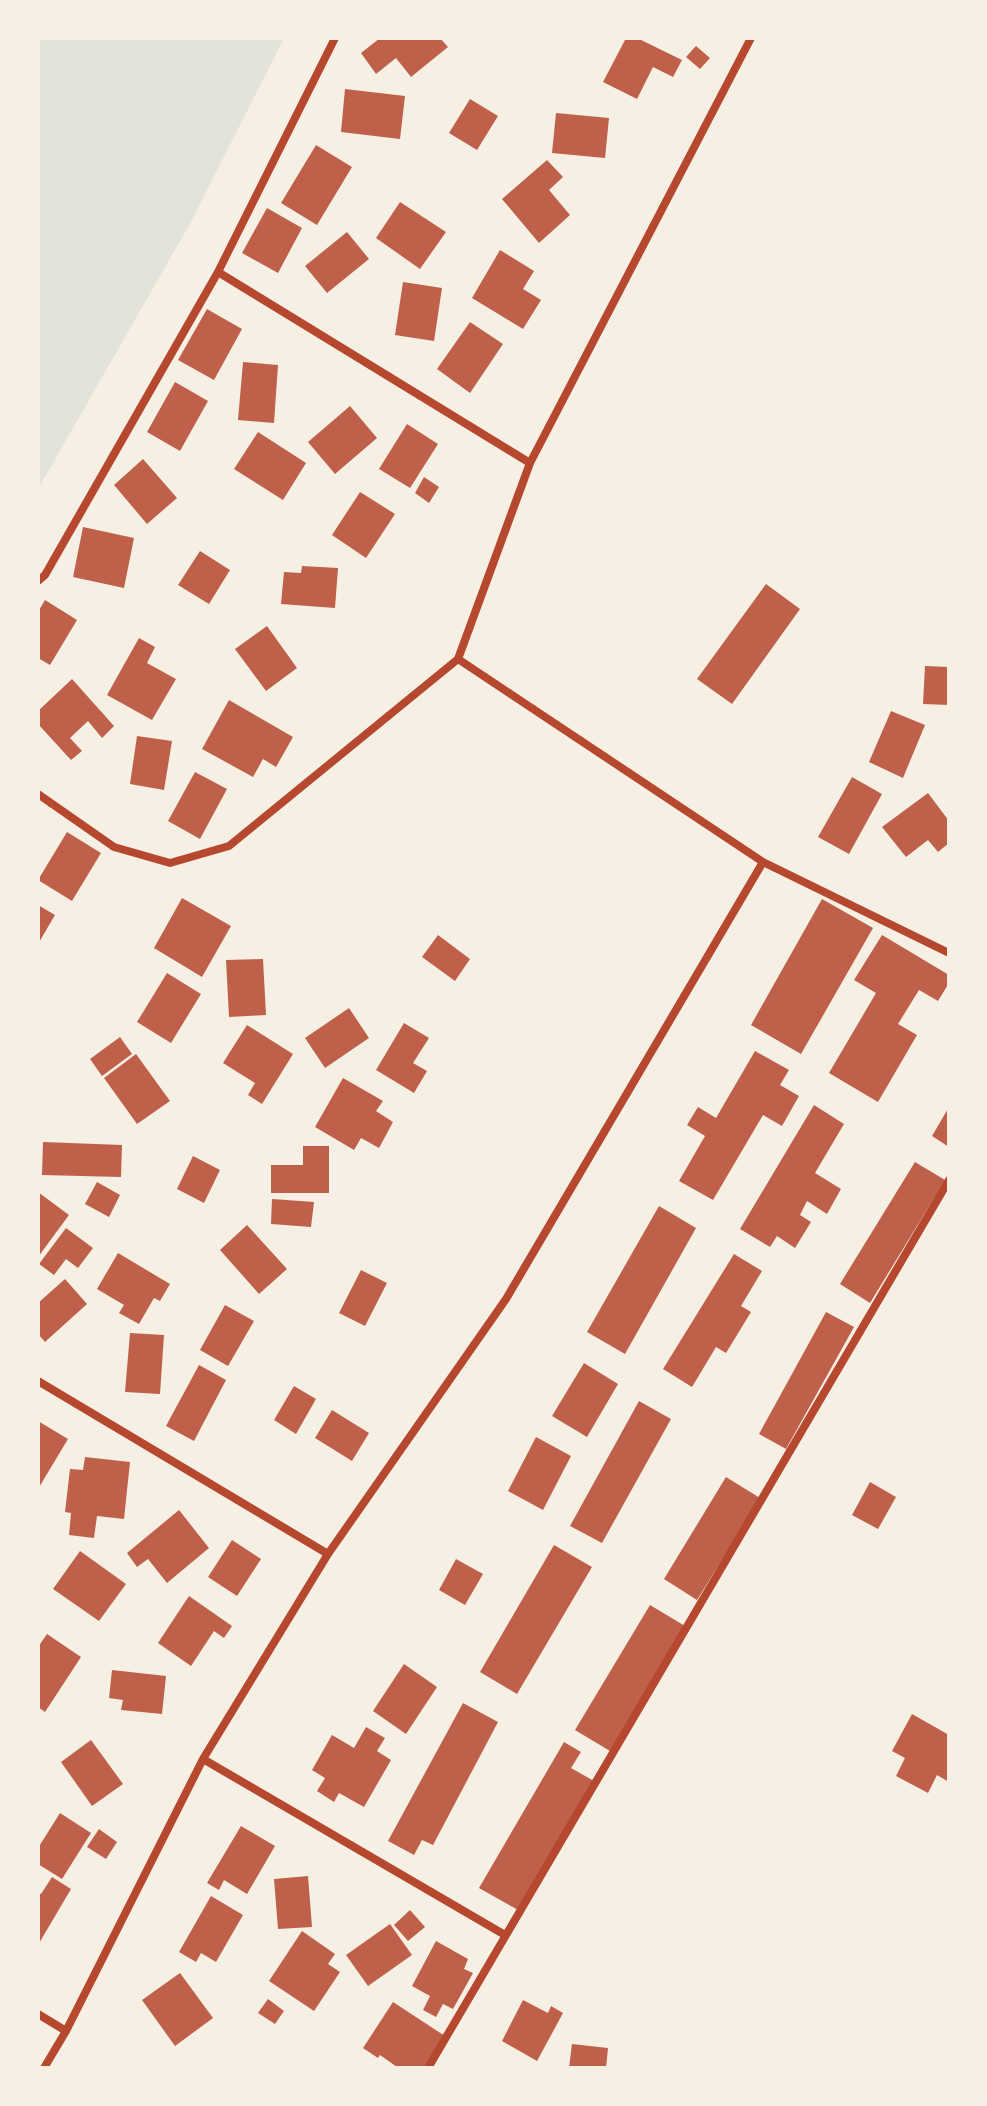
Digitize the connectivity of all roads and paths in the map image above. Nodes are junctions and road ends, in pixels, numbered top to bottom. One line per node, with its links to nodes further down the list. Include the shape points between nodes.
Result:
1 (335, 38): 3 (street)
2 (751, 38): 4 (street)
3 (218, 272): 4 (street); 5 (street)
4 (530, 463): 6 (street)
5 (38, 581)
6 (458, 659): 7 (street, via 229,846 170,863 114,847); 8 (street)
7 (38, 794)
8 (763, 862): 9 (street); 12 (street, via 506,1299)
9 (949, 953)
10 (949, 1180): 14 (street)
11 (38, 1381): 12 (street)
12 (328, 1554): 13 (street)
13 (203, 1759): 14 (street); 16 (street)
14 (505, 1935): 18 (street)
15 (38, 2014): 16 (street)
16 (66, 2031): 17 (street)
17 (44, 2068)
18 (428, 2068)

